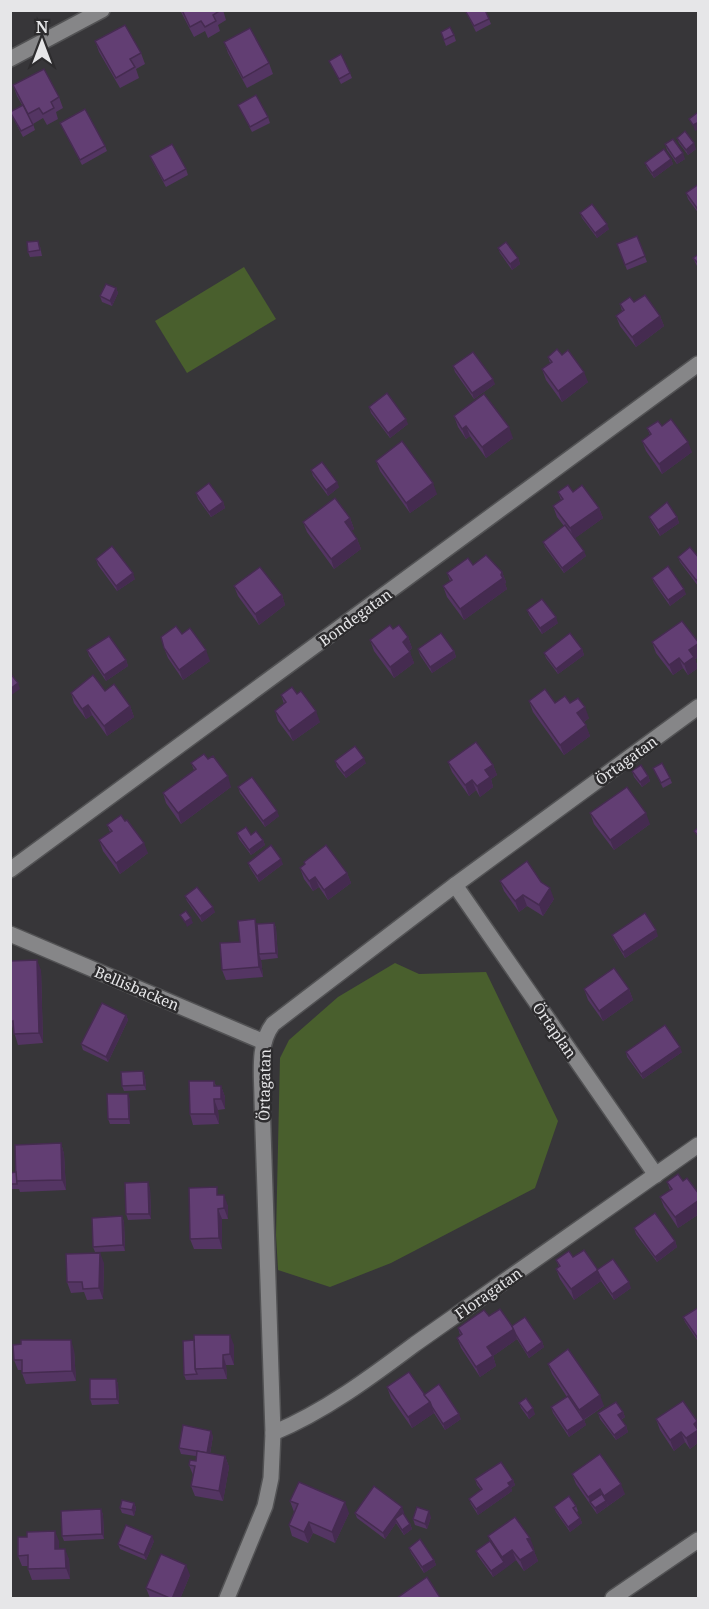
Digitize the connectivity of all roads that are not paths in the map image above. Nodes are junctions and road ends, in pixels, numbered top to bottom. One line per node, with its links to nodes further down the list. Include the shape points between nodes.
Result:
1 (102, 10): 2 (street)
2 (10, 59)
3 (699, 364): 5 (street, Bondegatan)
4 (699, 706): 6 (street, Örtagatan)
5 (10, 870)
6 (455, 885): 8 (street, Örtagatan, via 273,1024); 10 (street, Örtaplan)
7 (10, 934): 8 (street, Bellisbacken)
8 (264, 1042): 11 (street, Örtagatan, via 262,1100)
9 (699, 1145): 10 (street, Floragatan)
10 (656, 1175): 11 (street, Floragatan, via 378,1372 296,1424)
11 (273, 1433): 13 (street, Örtagatan, via 266,1506)
12 (699, 1540): 14 (street)
13 (227, 1599)
14 (613, 1599)

